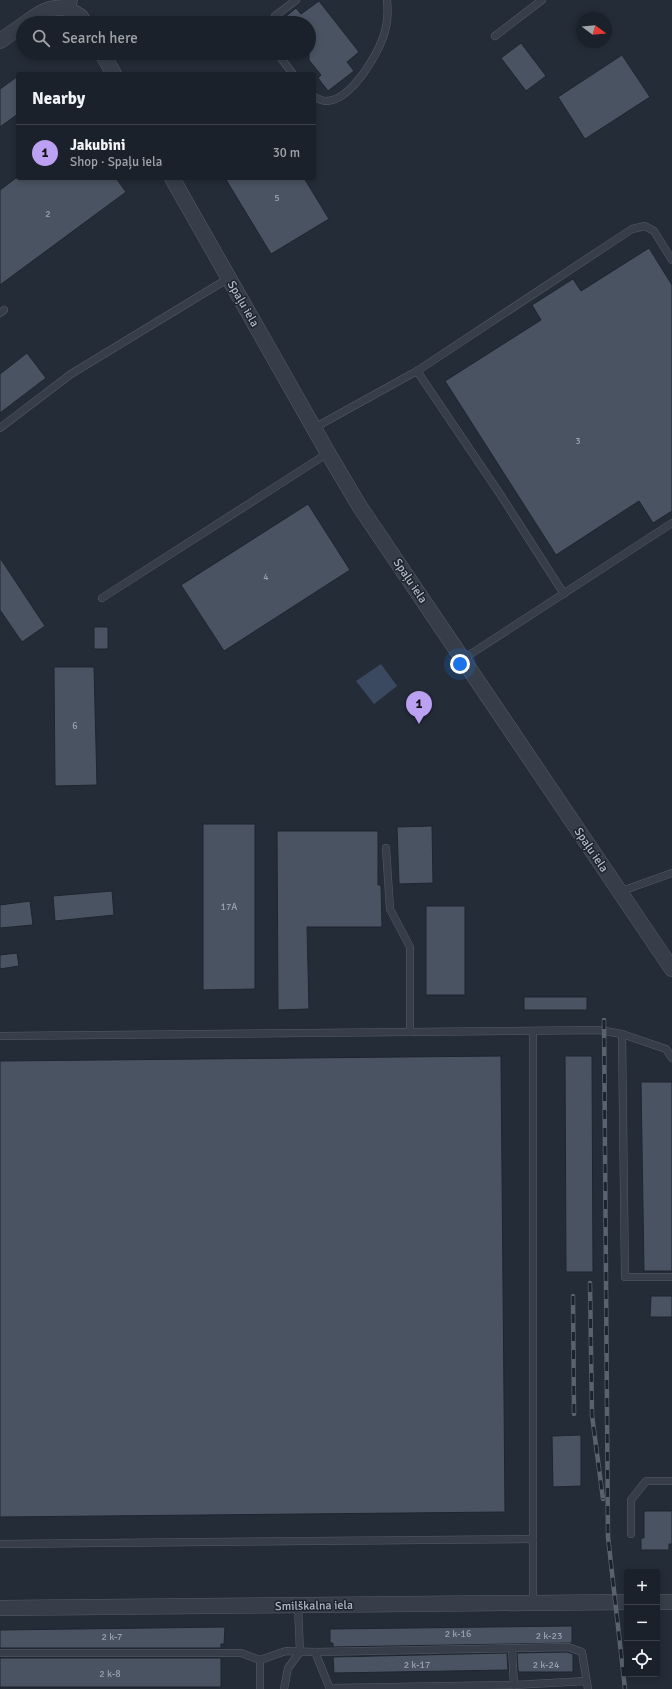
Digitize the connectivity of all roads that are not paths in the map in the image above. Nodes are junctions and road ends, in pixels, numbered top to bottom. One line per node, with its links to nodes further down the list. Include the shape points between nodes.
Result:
1 (296, 0): 7 (lane)
2 (387, 0): 15 (lane, via 385,31 376,53 359,80 342,95 326,101)
3 (542, 0): 9 (lane)
4 (68, 4): 5 (street, via 44,10); 6 (street)
5 (36, 16)
6 (80, 16)
7 (275, 16)
8 (16, 30): 10 (street)
9 (495, 36)
10 (0, 41)
11 (106, 60): 13 (street)
12 (282, 60): 14 (lane)
13 (113, 72)
14 (291, 72)
15 (316, 98)
16 (173, 180): 18 (street, Spaļu iela)
17 (672, 260): 19 (lane, via 654,231 645,226 632,229)
18 (228, 278): 20 (lane, via 71,374); 21 (street, Spaļu iela)
19 (417, 371): 21 (lane); 24 (lane)
20 (0, 428)
21 (314, 428): 22 (street, Spaļu iela)
22 (328, 453): 25 (lane); 26 (street, Spaļu iela, via 360,506)
23 (672, 523): 24 (lane)
24 (564, 594): 26 (lane)
25 (102, 598)
26 (463, 659): 29 (street, Spaļu iela)
27 (386, 848): 32 (lane, via 390,909 410,947)
28 (672, 873): 29 (lane)
29 (618, 892): 30 (street, Spaļu iela)
30 (672, 969)
31 (533, 1031): 32 (lane); 33 (lane, via 599,1030); 39 (lane)
32 (410, 1032): 34 (lane)
33 (622, 1034): 35 (lane, via 666,1049); 36 (lane, via 625,1277)
34 (0, 1036)
35 (672, 1058)
36 (672, 1277)
37 (672, 1481): 38 (lane, via 646,1481 631,1500)
38 (631, 1534)
39 (533, 1539): 40 (lane); 44 (lane)
40 (0, 1544)
41 (624, 1602): 44 (street, Smilškalna iela)
42 (660, 1602): 43 (street)
43 (672, 1602)
44 (533, 1603): 45 (street, Smilškalna iela)
45 (298, 1606): 46 (street, Smilškalna iela); 48 (lane)
46 (0, 1608)
47 (512, 1649): 49 (lane); 52 (lane, via 568,1647 582,1652); 53 (lane)
48 (300, 1652): 49 (lane); 51 (lane, via 286,1651); 56 (lane, via 288,1668)
49 (315, 1652): 54 (lane)
50 (0, 1653): 51 (lane, via 241,1653)
51 (260, 1660): 55 (lane)
52 (586, 1681): 53 (lane); 57 (lane)
53 (514, 1685): 54 (lane)
54 (330, 1688)
55 (260, 1689)
56 (284, 1689)
57 (588, 1689)

